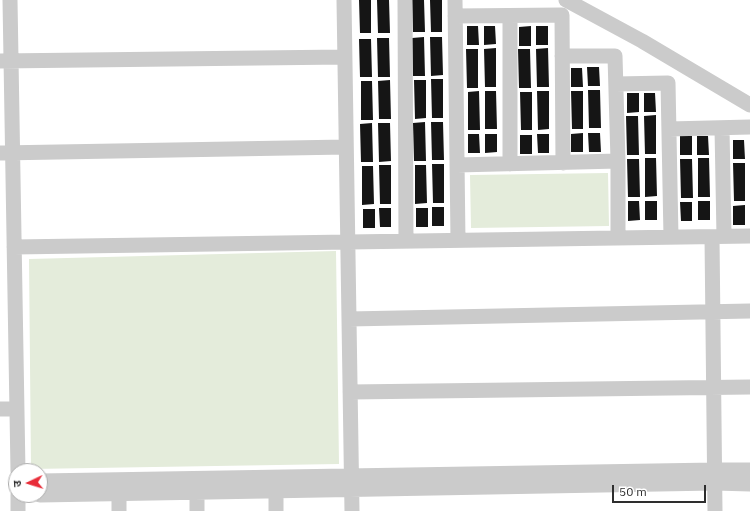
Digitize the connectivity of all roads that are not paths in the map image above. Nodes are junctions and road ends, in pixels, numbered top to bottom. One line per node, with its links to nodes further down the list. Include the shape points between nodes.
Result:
1 (10, 0): 10 (street)
2 (344, 0): 9 (street)
3 (405, 0): 27 (street)
4 (455, 0): 6 (street)
5 (566, 0): 12 (street, via 642,41)
6 (455, 16): 7 (street); 21 (street)
7 (510, 16): 8 (street, via 562,15); 20 (street)
8 (562, 56): 11 (street, via 615,56); 19 (street)
9 (344, 57): 10 (street); 16 (street)
10 (5, 61): 17 (street)
11 (616, 84): 15 (street, via 668,83); 18 (street)
12 (750, 105)
13 (750, 127): 14 (street)
14 (722, 128): 15 (street); 24 (street)
15 (669, 129): 23 (street)
16 (346, 148): 17 (street); 28 (street)
17 (6, 153): 29 (street)
18 (618, 161): 19 (street); 25 (street)
19 (564, 163): 20 (street)
20 (510, 164): 21 (street)
21 (457, 165): 26 (street)
22 (750, 236): 24 (street)
23 (671, 237): 24 (street); 25 (street)
24 (718, 237): 31 (street)
25 (618, 238): 26 (street)
26 (458, 240): 27 (street)
27 (406, 241): 28 (street)
28 (347, 242): 29 (street); 32 (street)
29 (14, 247): 37 (street)
30 (750, 311): 31 (street)
31 (713, 312): 32 (street); 34 (street)
32 (349, 319): 35 (street)
33 (750, 386): 34 (street)
34 (714, 387): 35 (street); 40 (street)
35 (350, 392): 42 (street)
36 (0, 409): 37 (street)
37 (16, 409): 38 (street)
38 (18, 463)
39 (750, 470): 40 (street)
40 (715, 476): 42 (street); 43 (street); 52 (street)
41 (48, 481): 42 (street)
42 (351, 482): 44 (street); 51 (street)
43 (750, 484)
44 (276, 490): 45 (street); 50 (street)
45 (197, 492): 46 (street); 49 (street)
46 (118, 493): 47 (street); 48 (street)
47 (48, 495)
48 (119, 511)
49 (197, 511)
50 (276, 511)
51 (352, 511)
52 (715, 511)

